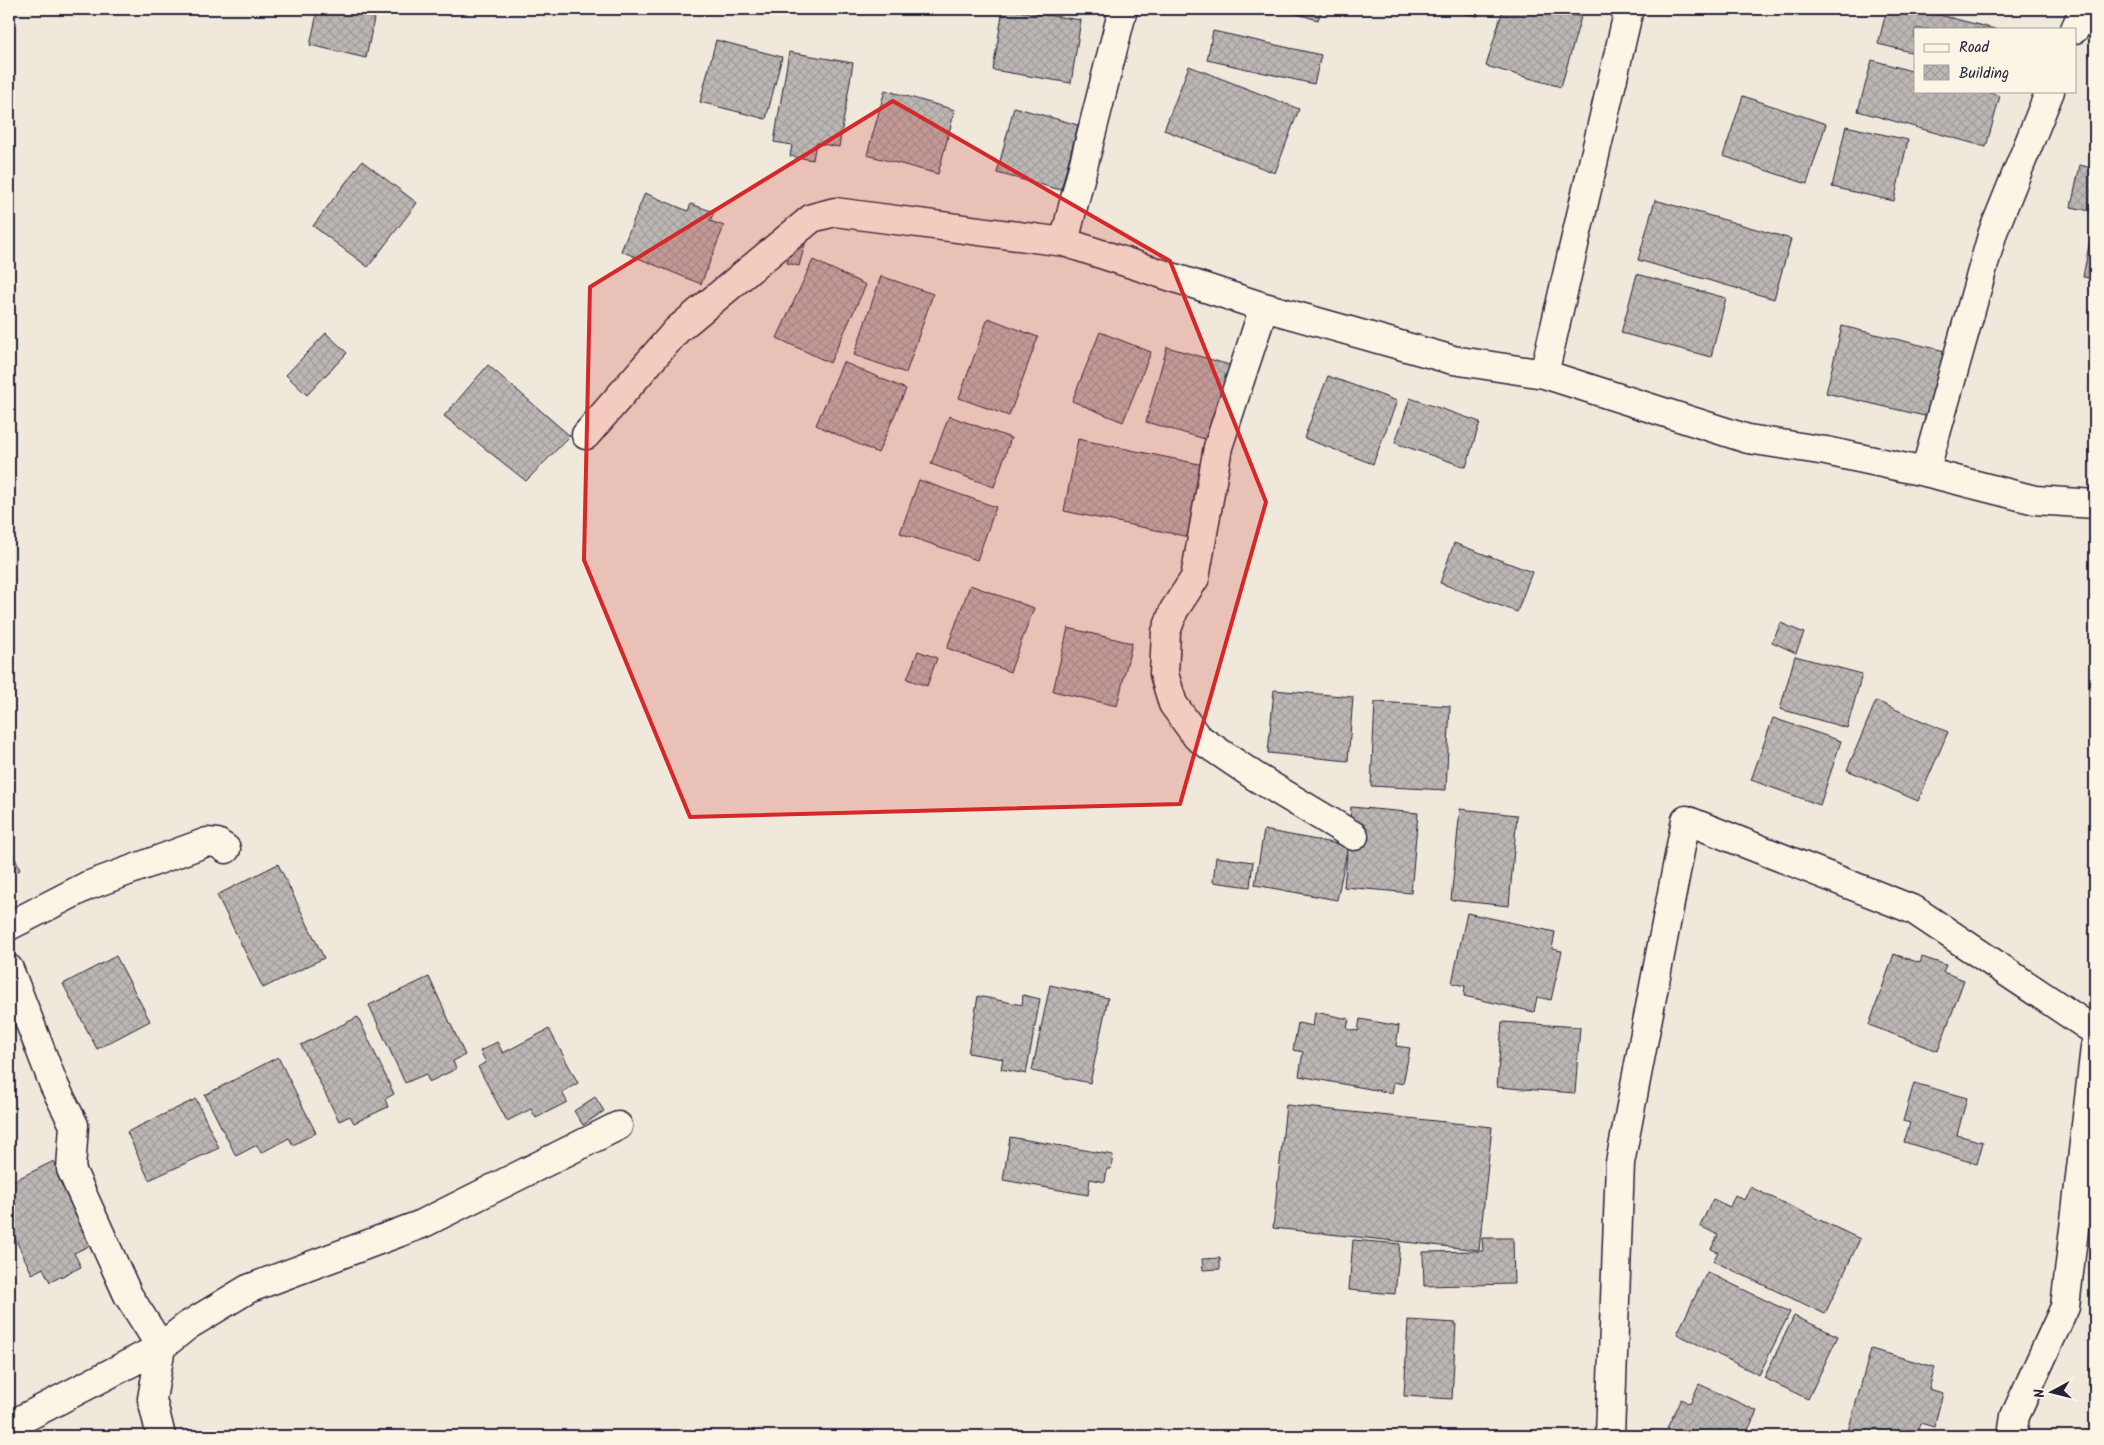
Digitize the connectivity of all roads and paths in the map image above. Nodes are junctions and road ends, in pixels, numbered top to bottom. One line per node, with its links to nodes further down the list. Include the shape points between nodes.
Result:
1 (1123, 9): 6 (street)
2 (1629, 9): 8 (street)
3 (2084, 9): 4 (street)
4 (2075, 28)
5 (2050, 92): 10 (street, via 1992,232)
6 (1064, 242): 7 (street); 9 (street, via 847,213 822,214 812,218 677,330)
7 (1264, 308): 8 (street, via 1453,360); 12 (street, via 1218,447 1196,578 1174,610 1166,632 1164,674 1173,704 1197,736 1256,777)
8 (1544, 374): 10 (street, via 1748,439)
9 (586, 435)
10 (1925, 472): 11 (street, via 2035,500)
11 (2095, 504)
12 (1354, 836)
13 (226, 848): 14 (street, via 207,842 87,886)
14 (9, 926)
15 (9, 969): 19 (street, via 54,1085 74,1125 71,1169 128,1296)
16 (2095, 1031): 22 (street, via 1914,910 1686,820 1620,1163)
17 (2095, 1047): 23 (street, via 2065,1307 2015,1416)
18 (618, 1126): 19 (street, via 422,1224 248,1289 187,1326)
19 (161, 1347): 20 (street); 21 (street, via 152,1399)
20 (9, 1426)
21 (161, 1436)
22 (1610, 1436)
23 (2012, 1436)

